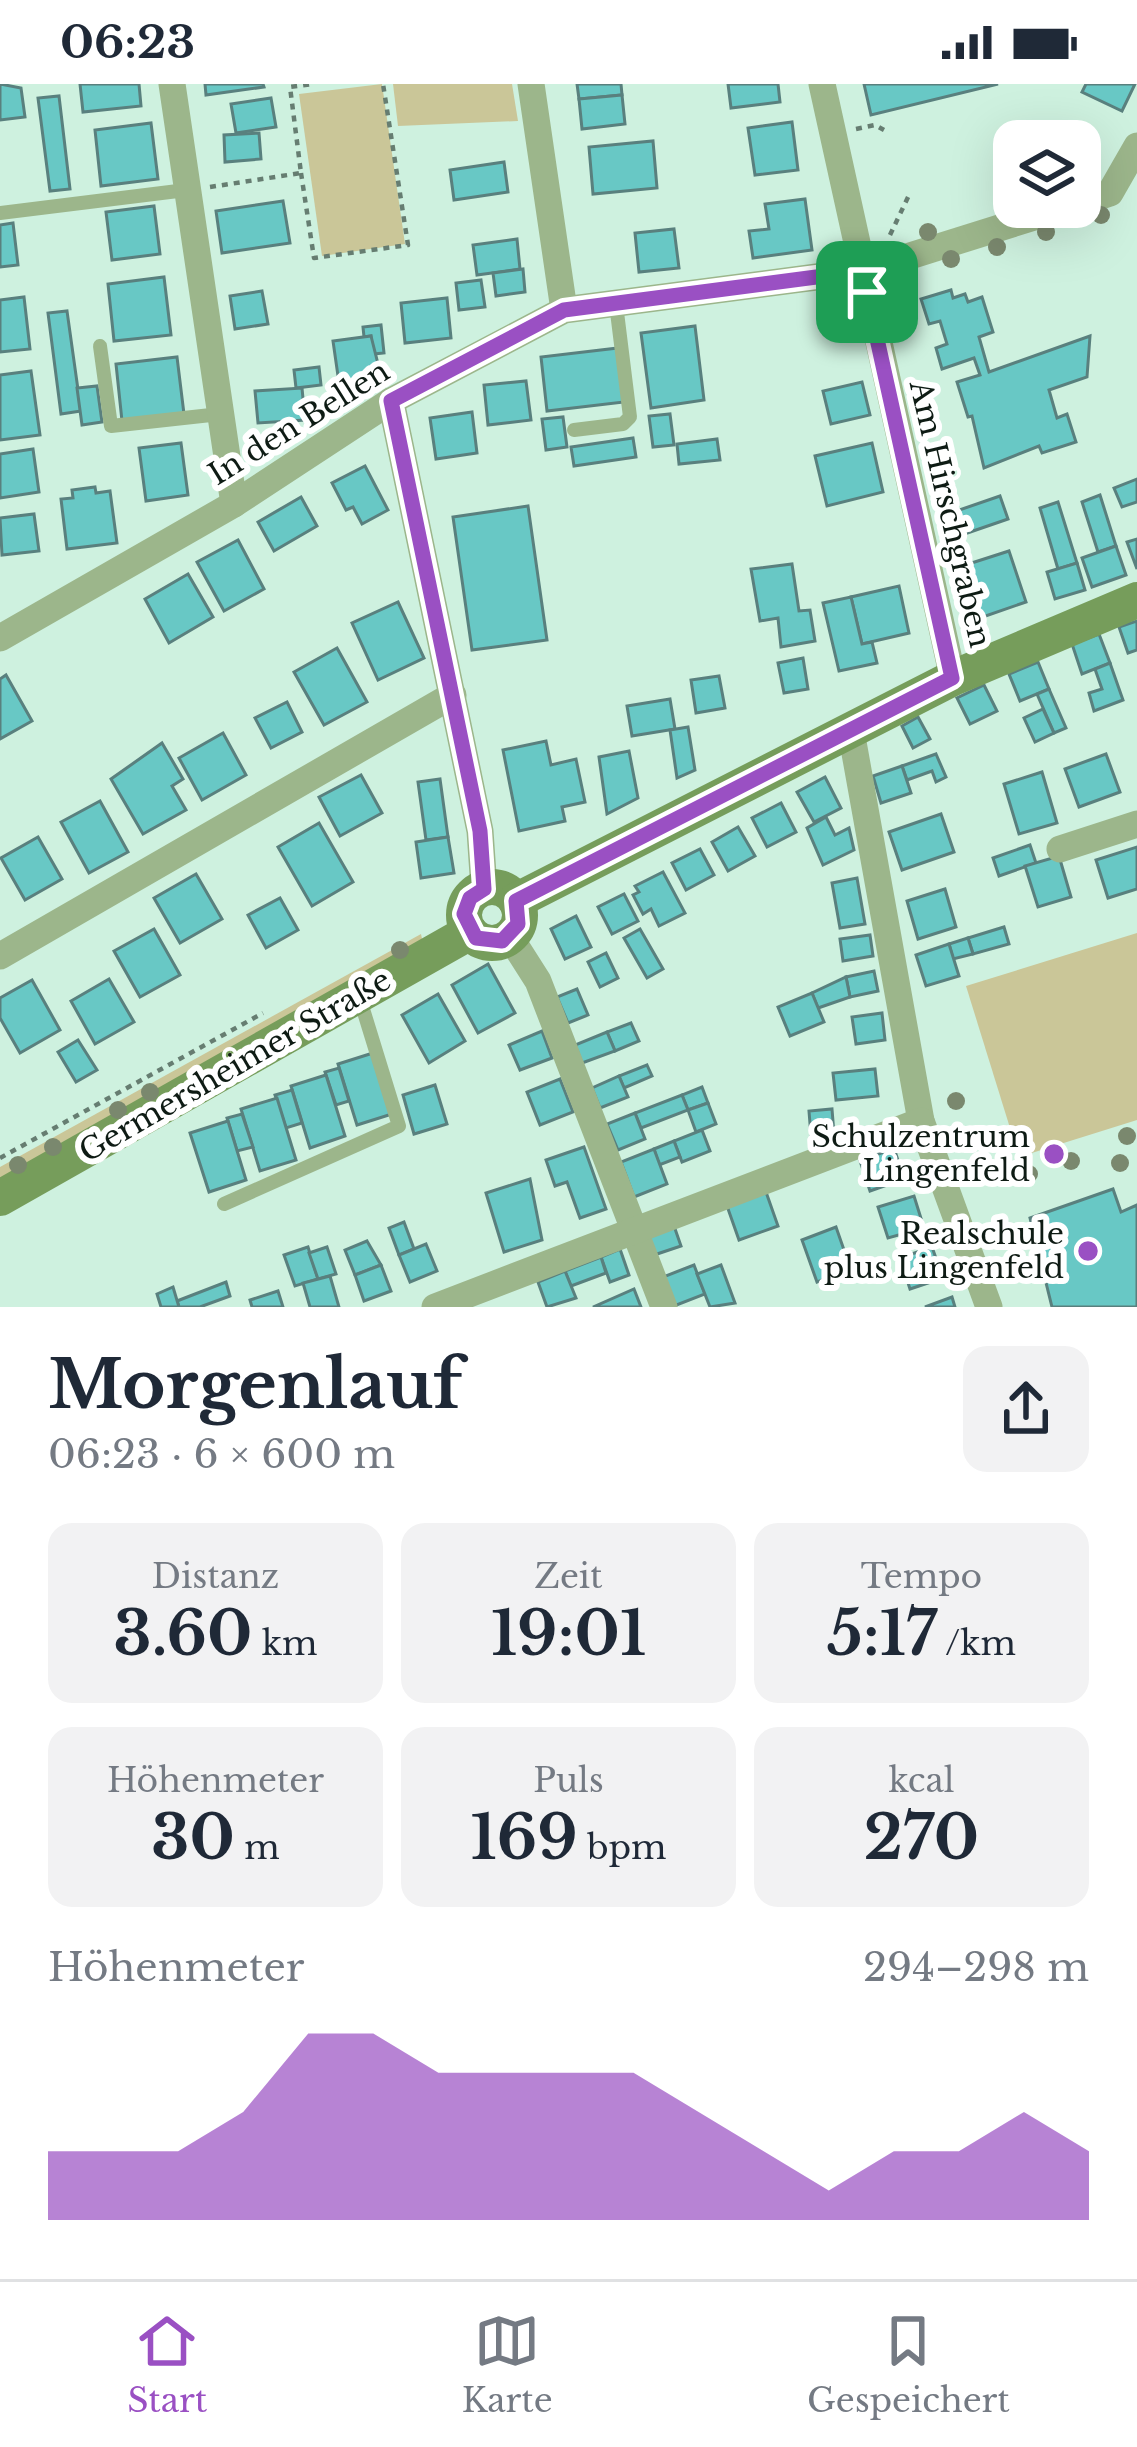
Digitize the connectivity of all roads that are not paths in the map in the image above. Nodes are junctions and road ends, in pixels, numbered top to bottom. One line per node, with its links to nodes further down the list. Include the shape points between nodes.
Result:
1 (172, 84): 5 (street)
2 (531, 84): 11 (street)
3 (822, 84): 9 (street, Am Hirschgraben)
4 (1137, 146): 6 (street)
5 (186, 190): 7 (lane); 14 (street)
6 (1101, 196)
7 (0, 213)
8 (999, 228): 9 (street, In den Bellen)
9 (868, 269): 10 (street, In den Bellen); 19 (street, Am Hirschgraben)
10 (616, 304): 11 (street, In den Bellen); 15 (lane, via 630,417)
11 (564, 310): 13 (street, In den Bellen)
12 (100, 346): 14 (lane, via 111,426)
13 (391, 401): 16 (street, In den Bellen); 20 (street)
14 (220, 414): 16 (street)
15 (574, 430)
16 (234, 504): 18 (street, In den Bellen)
17 (1137, 600): 19 (main road)
18 (0, 638)
19 (952, 678): 21 (main road)
20 (453, 695): 24 (street); 25 (street)
21 (850, 731): 24 (main road); 27 (street)
22 (1137, 824): 23 (street)
23 (1060, 849)
24 (503, 909): 26 (main road, Germersheimer Straße, via 494,943 470,932); 30 (street)
25 (0, 956)
26 (359, 996): 28 (main road, Germersheimer Straße); 29 (lane, via 399,1126)
27 (921, 1121): 30 (street); 33 (street)
28 (0, 1198)
29 (224, 1204)
30 (635, 1230): 31 (street); 32 (street)
31 (435, 1307)
32 (664, 1307)
33 (988, 1307)

